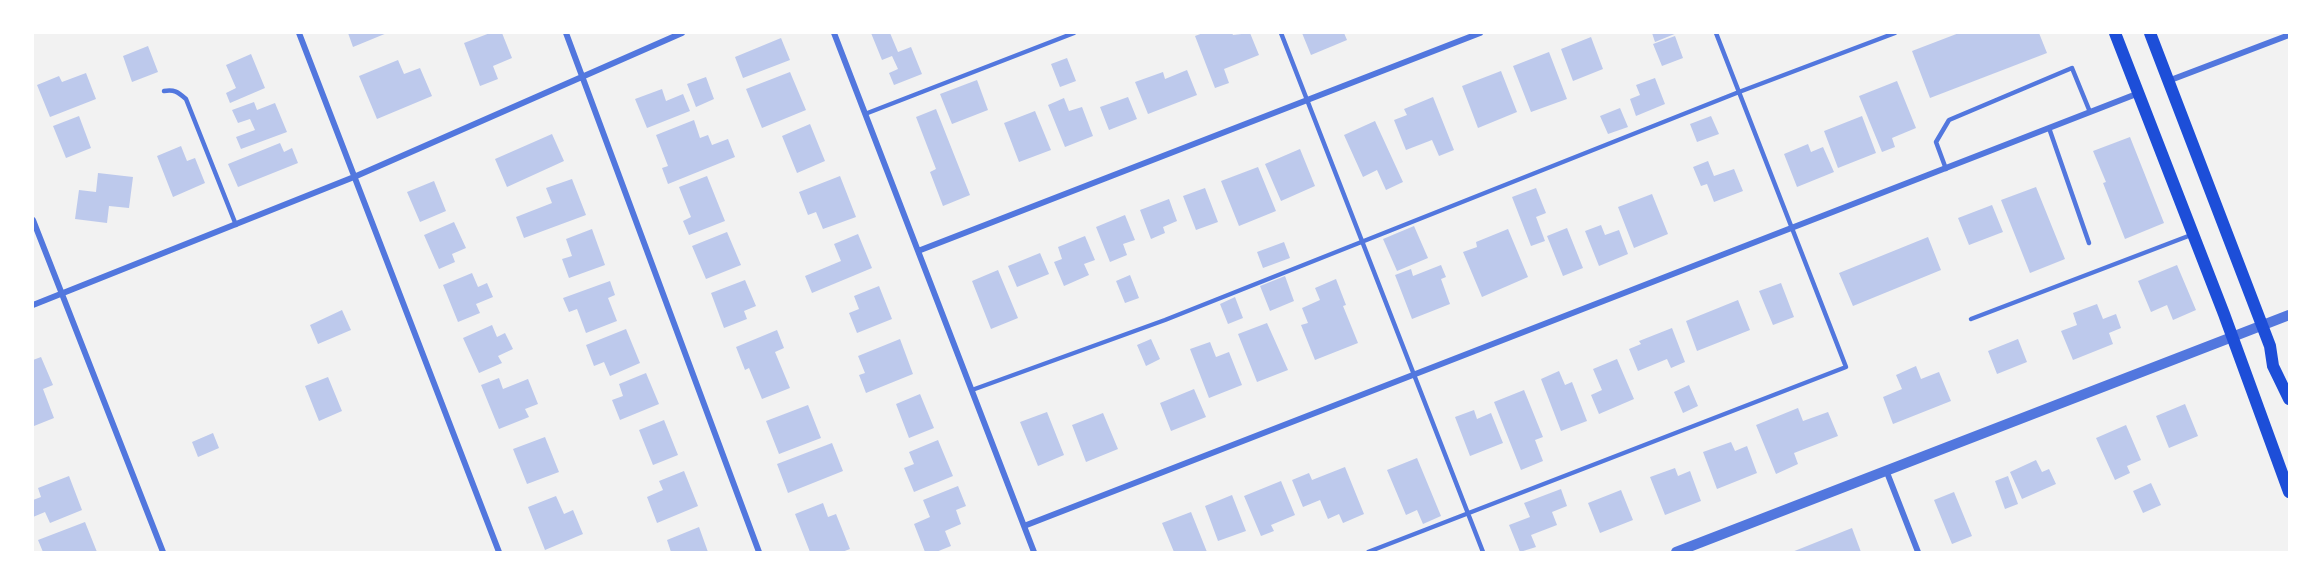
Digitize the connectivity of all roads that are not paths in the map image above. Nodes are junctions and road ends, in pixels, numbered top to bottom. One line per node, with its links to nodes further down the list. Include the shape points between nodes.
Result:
1 (299, 33): 23 (street)
2 (566, 33): 13 (street)
3 (682, 33): 13 (street)
4 (834, 33): 20 (street)
5 (1074, 33): 20 (lane)
6 (1281, 33): 18 (lane)
7 (1480, 33): 18 (street)
8 (1716, 33): 16 (lane)
9 (1894, 33): 16 (lane)
10 (2115, 33): 17 (main road)
11 (2150, 33): 14 (main road)
12 (2289, 35): 14 (street)
13 (583, 77): 23 (street); 46 (street)
14 (2169, 81): 35 (main road)
15 (164, 91): 25 (lane, via 178,92 186,99)
16 (1739, 92): 26 (lane); 28 (lane)
17 (2139, 93): 19 (street); 27 (main road)
18 (1308, 100): 28 (lane); 30 (street)
19 (2090, 112): 21 (street); 22 (lane, via 2072,68 1948,120 1936,142)
20 (865, 114): 30 (street)
21 (2049, 128): 22 (street); 29 (lane)
22 (1946, 169): 26 (street)
23 (354, 177): 25 (street); 45 (street)
24 (33, 220): 31 (street)
25 (236, 225): 31 (street)
26 (1793, 229): 37 (street); 42 (lane, via 1846,367)
27 (2193, 234): 34 (lane); 36 (main road)
28 (1362, 241): 37 (lane); 38 (lane, via 1165,320)
29 (2089, 243)
30 (918, 251): 38 (street)
31 (62, 294): 32 (street); 44 (street)
32 (33, 305)
33 (2289, 315): 35 (street)
34 (1971, 319)
35 (2262, 326): 36 (street); 39 (main road, via 2273,366)
36 (2233, 337): 40 (street); 41 (main road)
37 (1414, 375): 42 (lane); 43 (street)
38 (972, 390): 43 (street)
39 (2289, 399)
40 (1886, 470): 50 (street); 51 (street)
41 (2289, 492)
42 (1468, 513): 48 (lane); 49 (lane)
43 (1024, 526): 47 (street)
44 (163, 552)
45 (499, 552)
46 (759, 552)
47 (1034, 552)
48 (1368, 552)
49 (1483, 552)
50 (1676, 552)
51 (1918, 552)

